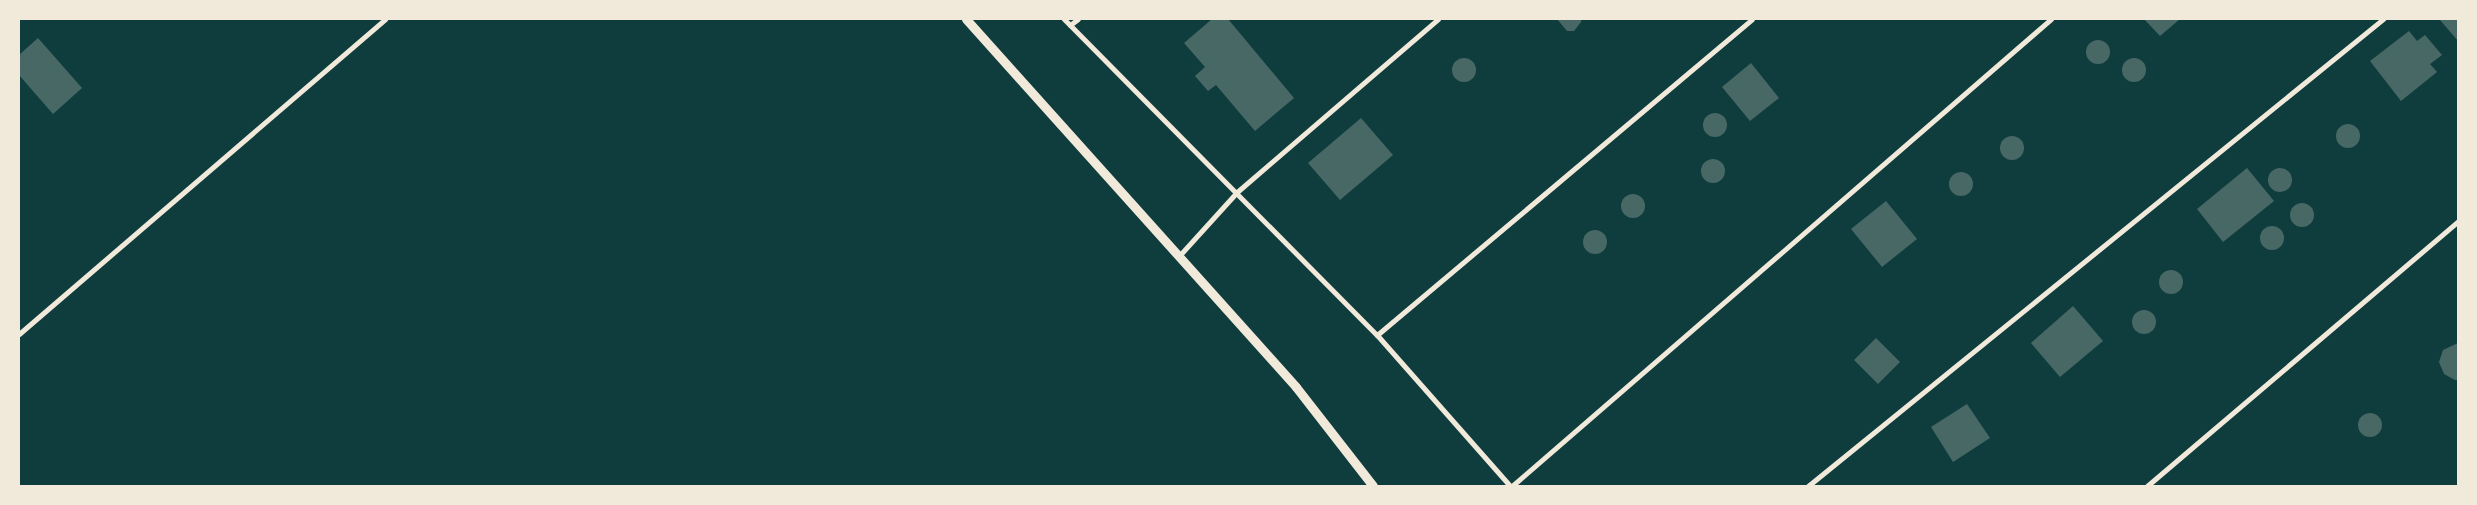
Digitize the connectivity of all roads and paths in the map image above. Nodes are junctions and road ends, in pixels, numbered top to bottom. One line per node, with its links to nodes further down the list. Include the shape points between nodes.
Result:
1 (385, 19): 13 (street)
2 (966, 19): 12 (street)
3 (1064, 19): 9 (street)
4 (1078, 19): 9 (street)
5 (1438, 19): 10 (street)
6 (1752, 19): 14 (street)
7 (2051, 19): 16 (street)
8 (2383, 19): 17 (street)
9 (1070, 25): 10 (street)
10 (1237, 192): 12 (street); 14 (street)
11 (2458, 221): 18 (street)
12 (1179, 256): 15 (street, via 1296,387)
13 (19, 334)
14 (1377, 335): 16 (street)
15 (1373, 486)
16 (1511, 486)
17 (1808, 486)
18 (2147, 486)

